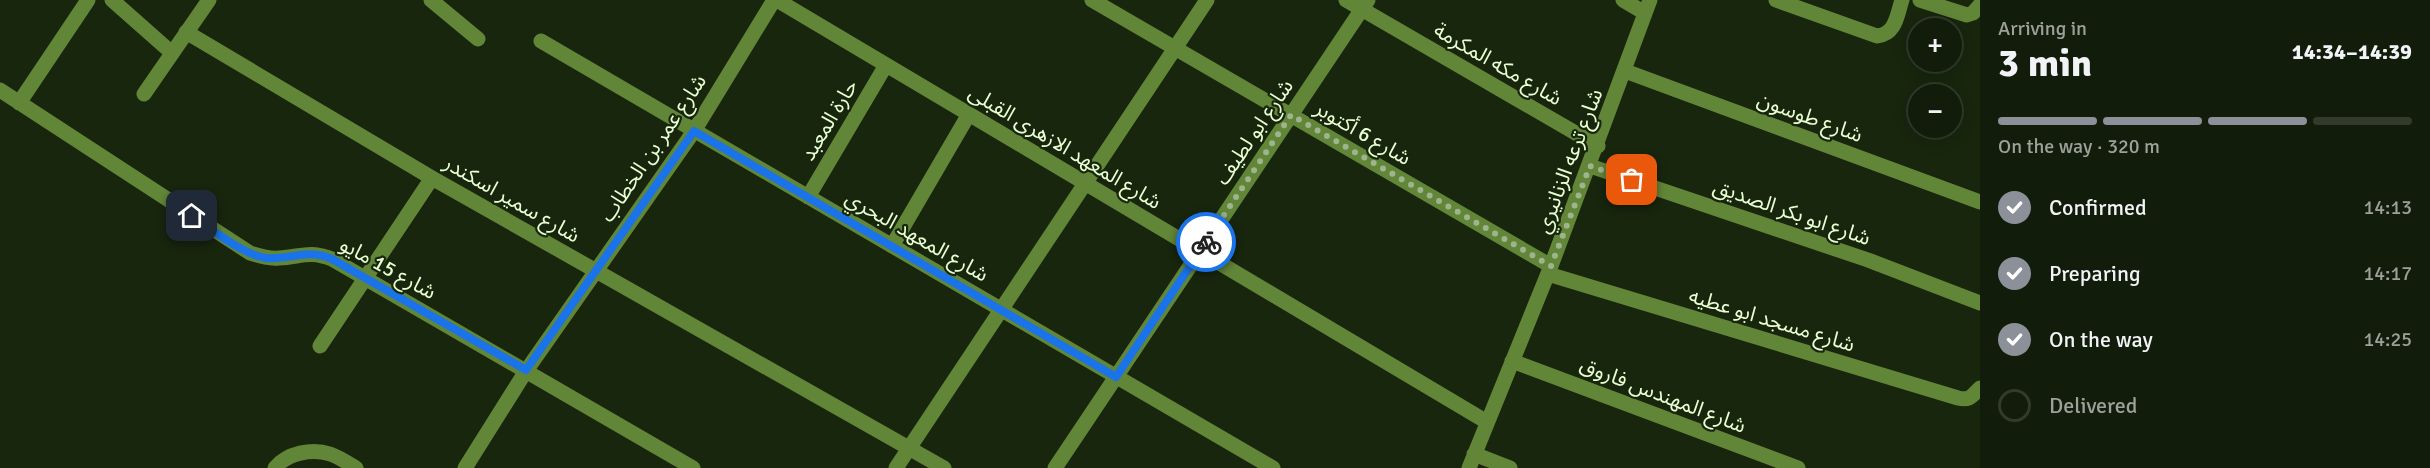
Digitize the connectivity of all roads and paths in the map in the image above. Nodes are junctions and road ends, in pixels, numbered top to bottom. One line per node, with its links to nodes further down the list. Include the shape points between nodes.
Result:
1 (88, 0): 25 (street)
2 (112, 0): 20 (street)
3 (209, 0): 16 (street)
4 (431, 0): 17 (street)
5 (775, 0): 21 (street, شارع المعهد الازهرى القبلى); 28 (street, شارع عمر بن الخطاب)
6 (1092, 0): 19 (street, شارع 6 أكتوبر)
7 (1207, 0): 19 (street)
8 (1346, 0): 13 (street, شارع مكه المكرمة)
9 (1623, 0): 15 (street)
10 (1776, 0): 11 (street, via 1877,36 1892,29)
11 (1902, 0)
12 (1920, 0): 14 (street, via 1967,15)
13 (1365, 4): 27 (street, شارع ابو لطيف); 29 (street, شارع مكه المكرمة)
14 (1980, 5)
15 (1648, 7): 22 (street, شارع ترعه الزنانيري)
16 (186, 32): 20 (street); 31 (street, شارع سمير اسكندر)
17 (478, 39)
18 (541, 41): 28 (street, شارع المعهد البحري)
19 (1175, 48): 27 (street, شارع 6 أكتوبر); 32 (street)
20 (172, 53): 24 (street)
21 (886, 65): 26 (street, شارع المعهد الازهرى القبلى); 33 (street, حارة المعبد)
22 (1625, 71): 29 (street, شارع ترعه الزنانيري); 34 (street, شارع طوسون)
23 (0, 90): 25 (street, شارع 15 مايو)
24 (144, 93)
25 (19, 103): 39 (street, شارع 15 مايو, via 250,253 264,258 319,254)
26 (969, 114): 32 (street, شارع المعهد الازهرى القبلى); 35 (street)
27 (1291, 115): 36 (street, شارع ابو لطيف); 38 (street, شارع 6 أكتوبر)
28 (694, 131): 33 (street, شارع المعهد البحري); 37 (street, شارع عمر بن الخطاب)
29 (1598, 146): 30 (street, شارع ترعه الزنانيري)
30 (1590, 166): 38 (street, شارع ترعه الزنانيري); 40 (street, شارع ابو بكر الصديق, via 1868,260)
31 (432, 178): 37 (street, شارع سمير اسكندر); 39 (street)
32 (1086, 183): 36 (street, شارع المعهد الازهرى القبلى); 41 (street)
33 (808, 197): 35 (street, شارع المعهد البحري)
34 (1980, 202)
35 (892, 246): 41 (street, شارع المعهد البحري)
36 (1200, 251): 45 (street, شارع ابو لطيف); 47 (street, شارع المعهد الازهرى القبلى)
37 (594, 270): 44 (street, شارع عمر بن الخطاب); 48 (street, شارع سمير اسكندر)
38 (1550, 270): 43 (street, شارع ترعه الزنانيري); 46 (street, شارع مسجد ابو عطيه, via 1958,398 1974,397)
39 (366, 278): 42 (street); 44 (street, شارع 15 مايو)
40 (1980, 303)
41 (1001, 310): 45 (street, شارع المعهد البحري); 48 (street)
42 (320, 346)
43 (1512, 361): 47 (street, شارع ترعه الزنانيري); 59 (street, شارع المهندس فاروق)
44 (526, 370): 52 (street, شارع عمر بن الخطاب); 53 (street, شارع 15 مايو)
45 (1116, 377): 56 (street, شارع ابو لطيف); 57 (street, شارع المعهد البحري)
46 (1980, 388)
47 (1487, 422): 49 (street, شارع ترعه الزنانيري)
48 (909, 449): 54 (street); 55 (street, شارع سمير اسكندر)
49 (1472, 461): 58 (street)
50 (276, 466): 51 (street, via 294,455 314,451 330,454)
51 (356, 468)
52 (465, 468)
53 (693, 468)
54 (896, 468)
55 (944, 468)
56 (1055, 468)
57 (1273, 468)
58 (1510, 468)
59 (1798, 468)

